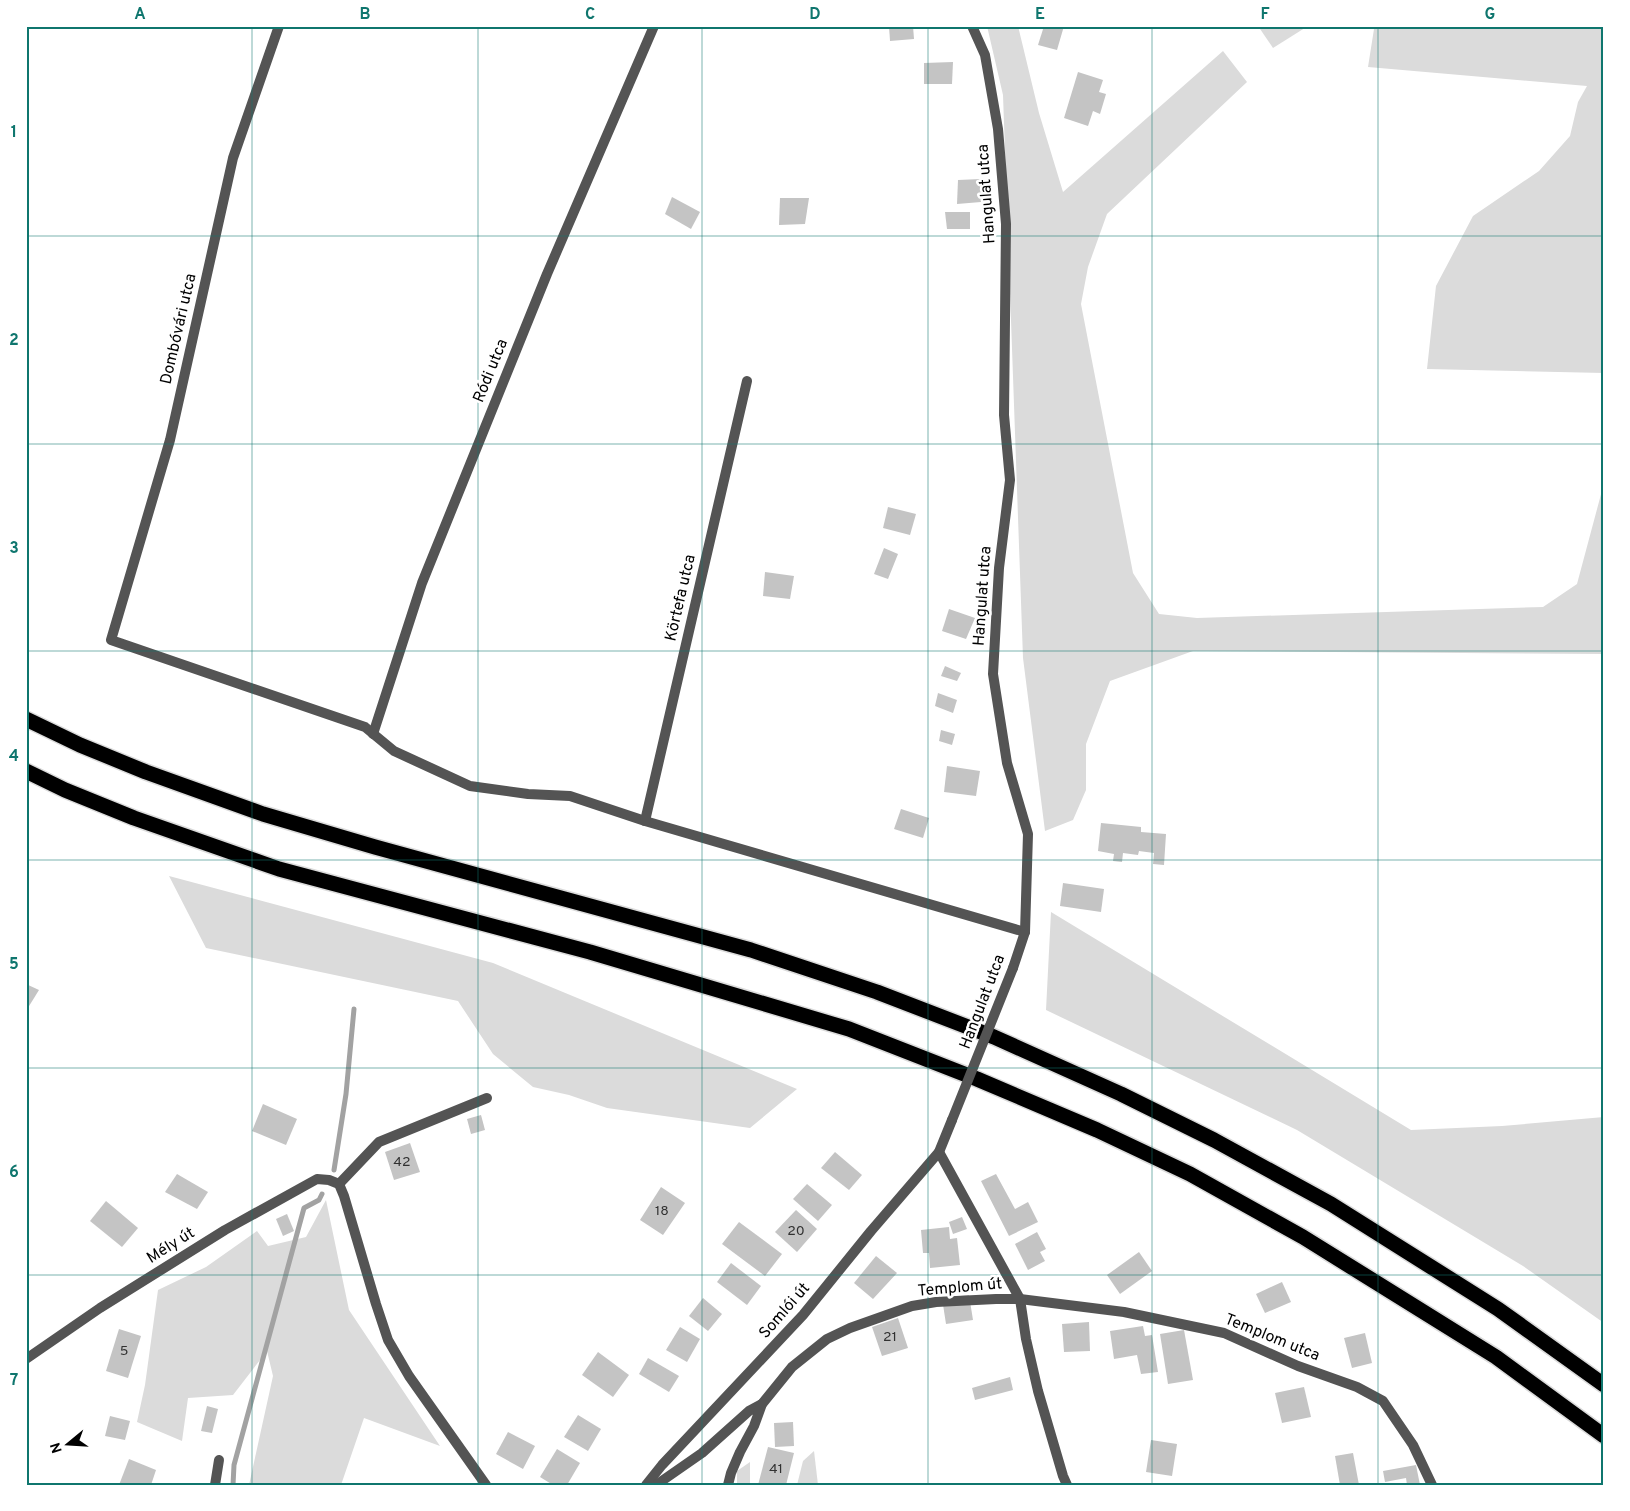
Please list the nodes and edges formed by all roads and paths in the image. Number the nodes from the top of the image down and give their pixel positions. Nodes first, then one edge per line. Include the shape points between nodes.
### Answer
1 (279, 26) edge
2 (654, 26) edge
3 (972, 26) edge
4 (747, 381) dead end
5 (26, 719) edge
6 (373, 734) junction
7 (26, 771) edge
8 (645, 821) junction
9 (1025, 932) junction
10 (487, 1098) dead end
11 (939, 1152) junction
12 (339, 1184) junction
13 (1020, 1298) junction
14 (26, 1359) edge
15 (1604, 1385) edge
16 (762, 1404) junction
17 (1604, 1436) edge
18 (219, 1460) dead end
19 (215, 1485) edge
20 (486, 1485) edge
21 (646, 1485) edge
22 (656, 1485) edge
23 (728, 1485) edge
24 (1067, 1485) edge
25 (1432, 1485) edge

1 - 6 street, Dombóvári utca via 232,158 170,440 111,640 365,727
2 - 6 street, Ródi utca via 547,274 422,583
3 - 9 street, Hangulat utca via 985,55 998,129 1006,224 1004,415 1010,480 999,568 993,674 1007,763 1028,834
4 - 8 street, Körtefa utca
5 - 15 highway via 146,772 263,814 751,950 877,992 994,1037 1121,1094 1331,1204 1498,1309
6 - 8 street via 394,751 470,786 570,796
7 - 17 highway via 134,818 279,869 590,952 849,1029 994,1086 1190,1174 1303,1237 1496,1357
8 - 9 street
9 - 11 street, Hangulat utca, bridge
10 - 12 street via 379,1142
11 - 13 street
11 - 21 street, Somlói út via 803,1315
12 - 14 street, Mély út via 317,1179 225,1230 100,1308
12 - 20 street via 388,1340 409,1376
13 - 16 street, Templom út via 912,1306 850,1328 808,1353 792,1367
13 - 24 street via 1038,1391
13 - 25 street, Templom utca via 1124,1312 1224,1333 1298,1366 1357,1387 1383,1401 1413,1445
16 - 22 street via 749,1410 702,1453
16 - 23 street
18 - 19 street

